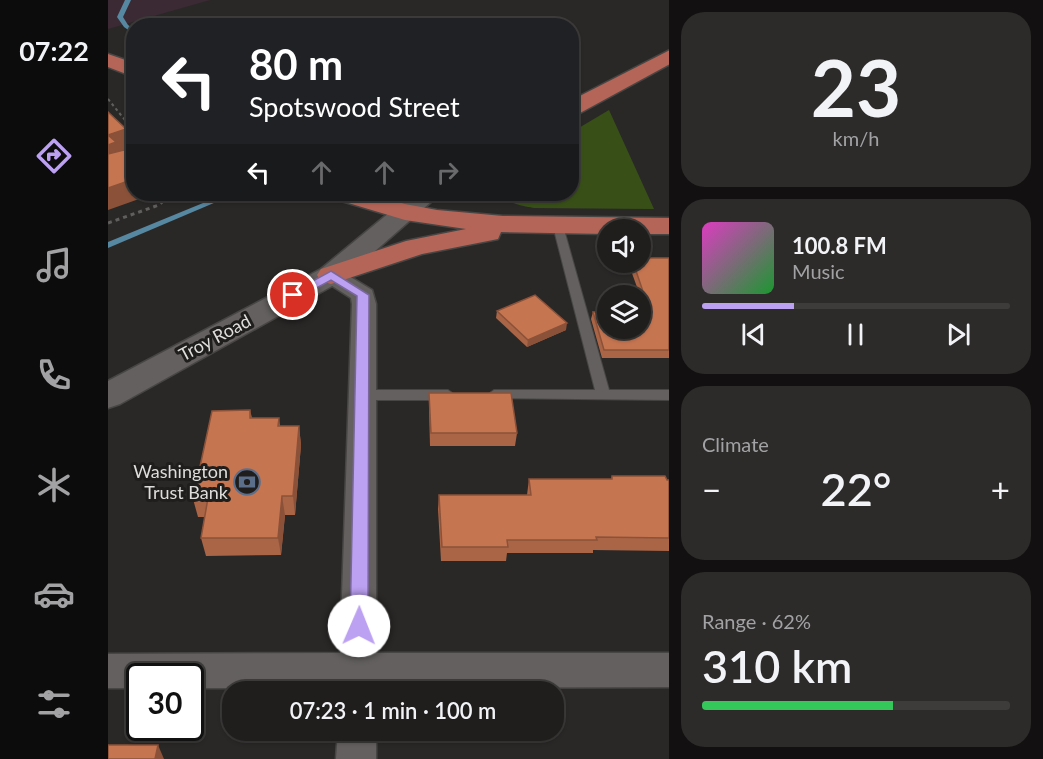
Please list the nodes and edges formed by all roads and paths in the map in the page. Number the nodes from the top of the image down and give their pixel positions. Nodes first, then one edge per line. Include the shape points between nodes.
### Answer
1 (669, 56) edge
2 (108, 60) edge
3 (126, 67) edge
4 (108, 99) edge
5 (579, 104) edge
6 (126, 120) edge
7 (163, 201) edge
8 (368, 201) edge
9 (418, 201) edge
10 (405, 212) junction
11 (108, 223) edge
12 (558, 225) junction
13 (669, 226) edge
14 (331, 275) junction
15 (363, 395) junction
16 (603, 395) junction
17 (669, 395) edge
18 (108, 396) edge
19 (669, 670) edge
20 (108, 671) edge
21 (335, 681) edge
22 (358, 681) edge
23 (384, 681) edge
24 (357, 741) edge
25 (356, 759) edge

1 - 5 highway
2 - 3 highway
4 - 6 path
7 - 11 path
8 - 10 highway
9 - 10 main road, Troy Road
10 - 12 highway via 496,224
10 - 14 main road, Troy Road
12 - 13 highway
12 - 14 highway via 443,241
12 - 16 lane
14 - 15 street via 363,295
14 - 18 main road, Troy Road
15 - 16 lane
15 - 22 street
16 - 17 lane
19 - 23 street
20 - 21 street
24 - 25 street

